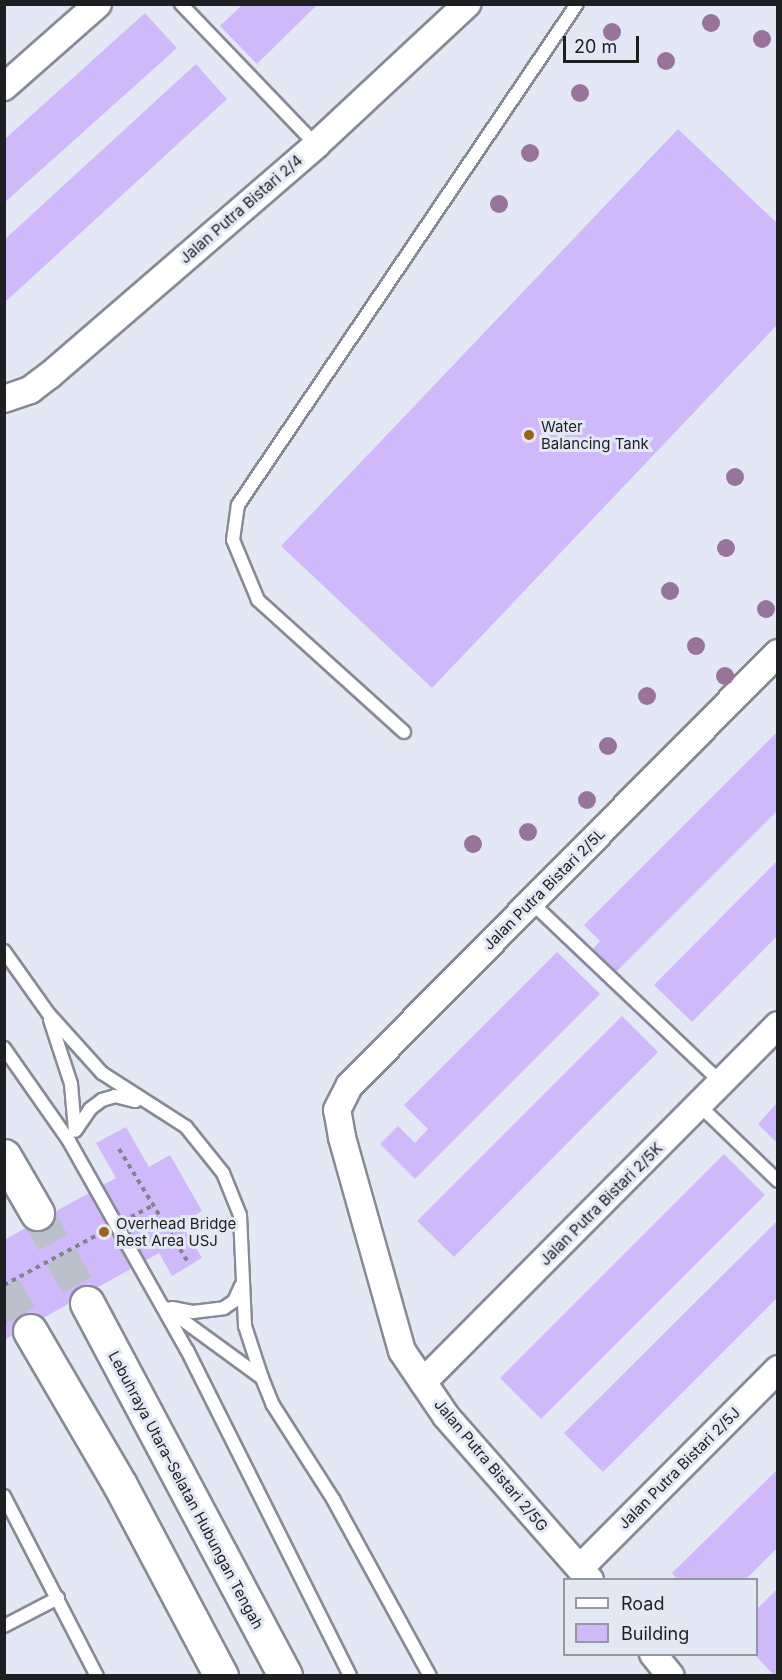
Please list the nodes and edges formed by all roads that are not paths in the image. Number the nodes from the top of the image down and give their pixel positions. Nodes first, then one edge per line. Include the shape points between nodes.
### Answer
1 (98, 4) edge
2 (181, 4) edge
3 (467, 4) edge
4 (577, 4) edge
5 (4, 87) edge
6 (316, 145) junction
7 (4, 399) edge
8 (777, 653) edge
9 (404, 732) dead end
10 (531, 902) junction
11 (4, 951) edge
12 (48, 1013) junction
13 (777, 1025) edge
14 (4, 1048) edge
15 (721, 1082) junction
16 (145, 1104) junction
17 (700, 1106) junction
18 (72, 1136) junction
19 (342, 1137) joint
20 (4, 1156) edge
21 (777, 1181) edge
22 (37, 1213) tunnel mouth
23 (242, 1286) junction
24 (87, 1303) tunnel mouth
25 (162, 1305) junction
26 (30, 1331) tunnel mouth
27 (777, 1369) edge
28 (262, 1378) junction
29 (423, 1382) junction
30 (4, 1496) edge
31 (585, 1574) edge
32 (57, 1598) junction
33 (4, 1626) edge
34 (655, 1656) edge
35 (97, 1676) edge
36 (221, 1676) edge
37 (285, 1676) edge
38 (350, 1676) edge
39 (430, 1676) edge
40 (671, 1676) edge

1 - 5 street
2 - 6 lane
3 - 6 street, Jalan Putra Bistari 2/4
4 - 9 lane via 238,505 233,540 258,600
6 - 7 street, Jalan Putra Bistari 2/4 via 50,375 30,390
8 - 10 street, Jalan Putra Bistari 2/5L
10 - 15 lane
10 - 19 street, Jalan Putra Bistari 2/5L via 350,1085 337,1110
11 - 12 lane
12 - 16 lane via 102,1073
12 - 18 lane via 71,1084
13 - 15 street, Jalan Putra Bistari 2/5K
14 - 18 lane
15 - 17 street, Jalan Putra Bistari 2/5K
16 - 18 lane via 115,1096 102,1100 90,1109
16 - 23 lane via 186,1127 208,1151 233,1191 243,1238
17 - 21 lane
17 - 29 street, Jalan Putra Bistari 2/5K
18 - 25 lane
19 - 29 street, Jalan Putra Bistari 2/5G via 402,1351
20 - 22 highway
23 - 25 lane via 234,1301 224,1308 194,1312
23 - 28 lane via 246,1326
24 - 37 highway, Lebuhraya Utara–Selatan Hubungan Tengah
25 - 28 lane
25 - 38 lane via 261,1492
26 - 36 highway via 120,1485
27 - 31 street, Jalan Putra Bistari 2/5J
28 - 39 lane via 273,1404 333,1499
29 - 31 street, Jalan Putra Bistari 2/5G via 446,1416
30 - 32 lane
32 - 33 lane
32 - 35 lane
34 - 40 street

